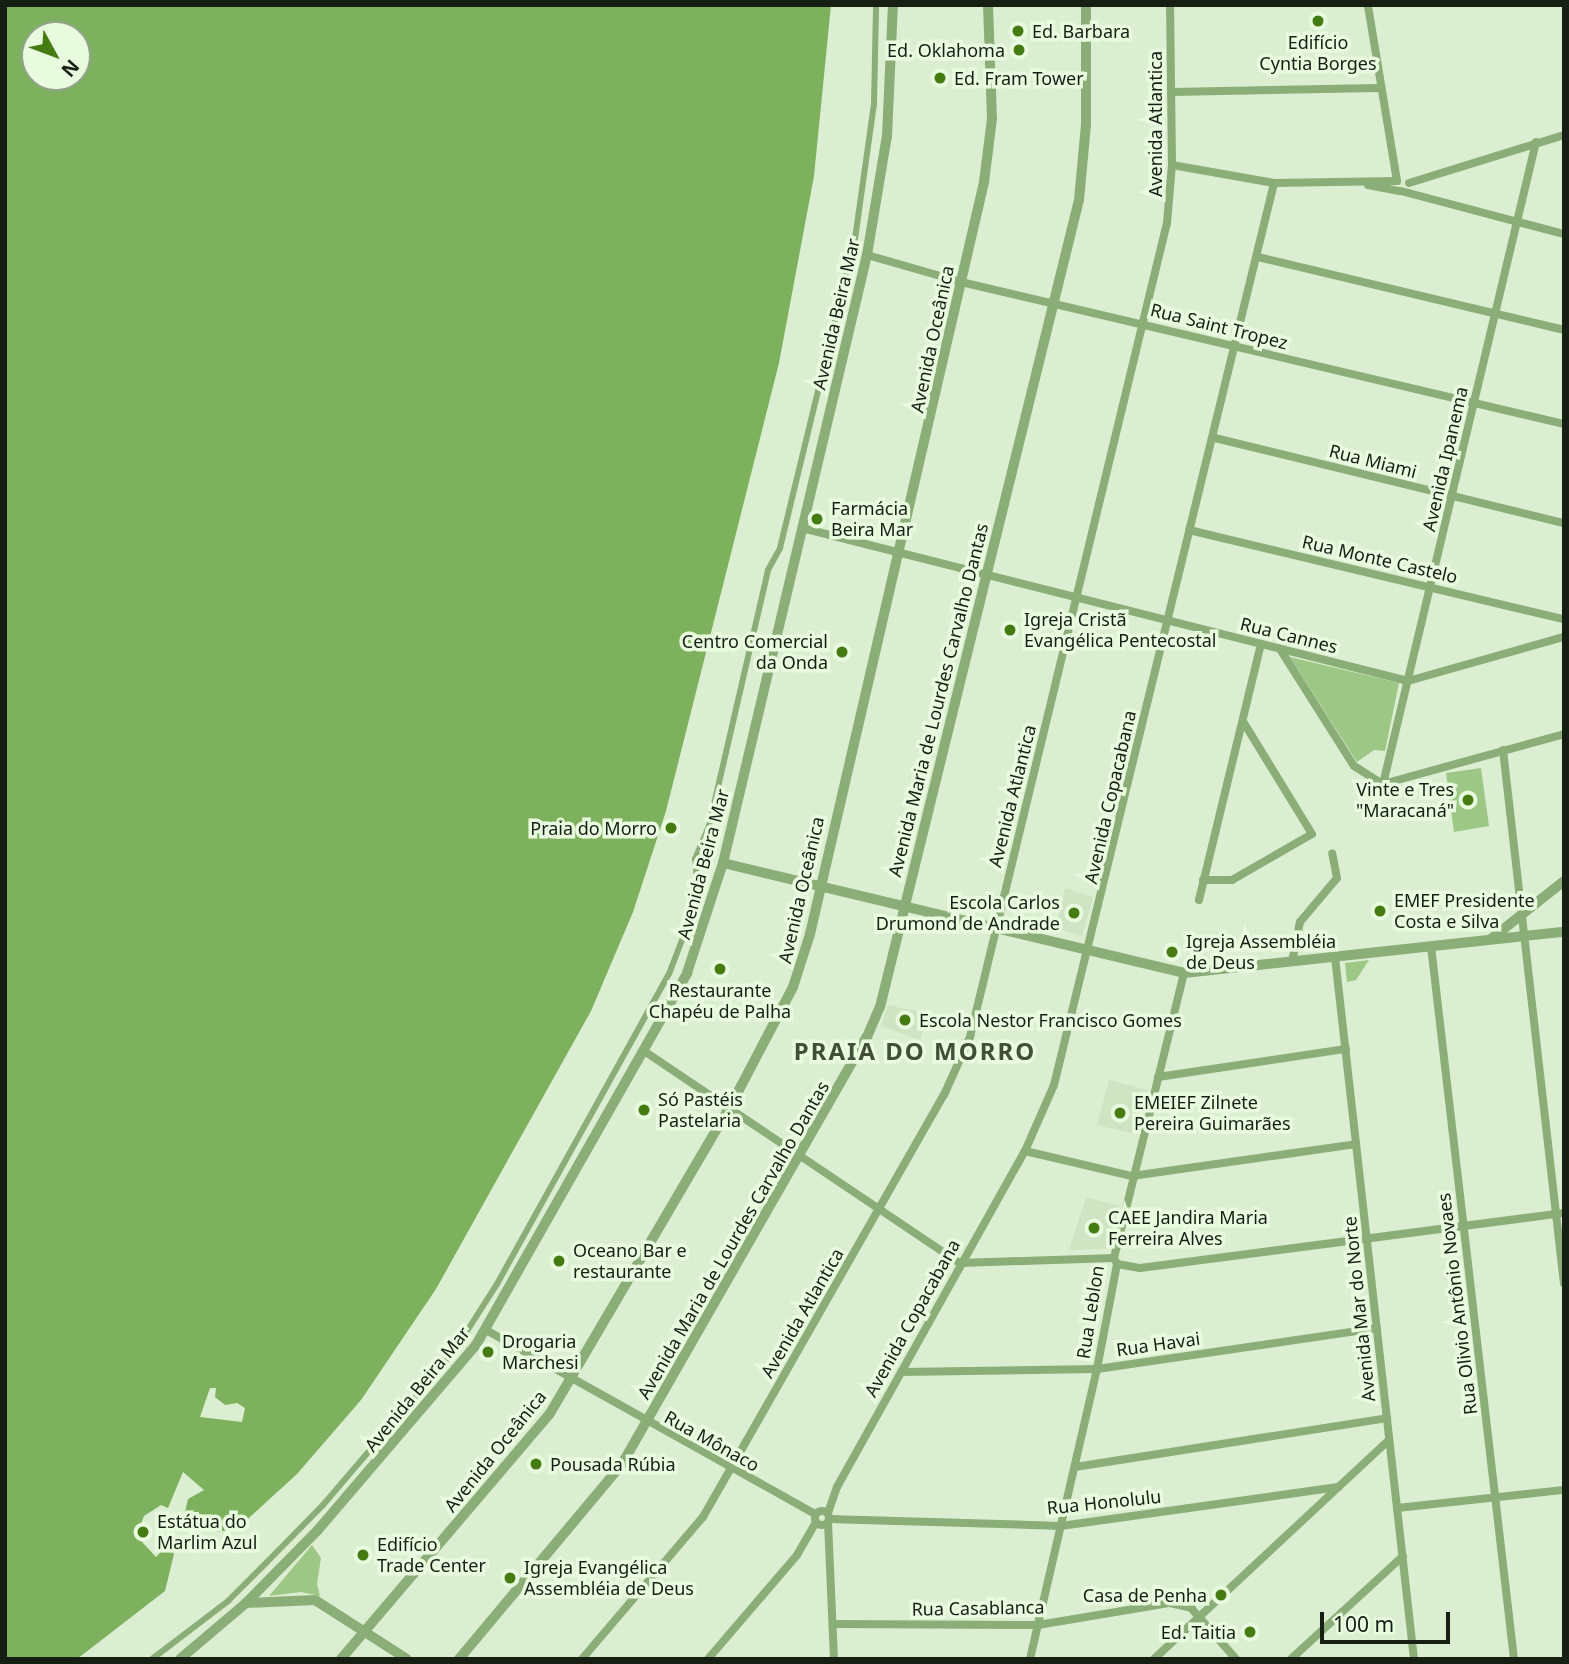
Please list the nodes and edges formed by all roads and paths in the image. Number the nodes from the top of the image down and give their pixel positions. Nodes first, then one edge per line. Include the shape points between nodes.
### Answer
1 (876, 5) edge
2 (893, 5) edge
3 (988, 5) edge
4 (1086, 5) edge
5 (1170, 5) edge
6 (1367, 5) edge
7 (1378, 88) junction
8 (1172, 92) junction
9 (1564, 135) edge
10 (1536, 142) junction
11 (1172, 165) junction
12 (1274, 183) junction
13 (1403, 185) junction
14 (1517, 222) junction
15 (1564, 234) edge
16 (867, 255) junction
17 (1258, 257) junction
18 (961, 282) junction
19 (1052, 302) junction
20 (1496, 313) junction
21 (1143, 324) junction
22 (1564, 330) edge
23 (1236, 347) junction
24 (1474, 404) junction
25 (1564, 424) edge
26 (1215, 438) junction
27 (1452, 496) junction
28 (1564, 523) edge
29 (802, 528) junction
30 (1189, 530) junction
31 (897, 552) junction
32 (985, 575) junction
33 (1430, 587) junction
34 (1076, 598) junction
35 (1564, 619) edge
36 (1167, 620) junction
37 (1564, 637) edge
38 (1261, 644) junction
39 (1280, 649) junction
40 (1408, 681) junction
41 (1244, 723) junction
42 (1564, 734) edge
43 (1503, 750) junction
44 (1383, 784) junction
45 (1332, 852) dead end
46 (723, 863) junction
47 (1203, 880) junction
48 (1564, 881) edge
49 (820, 887) junction
50 (1199, 900) dead end
51 (904, 907) junction
52 (1520, 916) junction
53 (996, 929) junction
54 (1564, 932) edge
55 (1522, 936) junction
56 (1490, 940) junction
57 (1431, 946) junction
58 (1089, 952) junction
59 (1335, 957) junction
60 (1292, 962) junction
61 (1184, 972) junction
62 (1346, 1049) junction
63 (644, 1051) junction
64 (1158, 1077) junction
65 (730, 1107) junction
66 (1356, 1144) junction
67 (1025, 1151) junction
68 (797, 1156) junction
69 (1132, 1176) junction
70 (879, 1210) junction
71 (1560, 1213) edge
72 (1463, 1224) junction
73 (1367, 1237) junction
74 (1115, 1261) junction
75 (960, 1263) junction
76 (1564, 1284) edge
77 (1377, 1328) junction
78 (486, 1330) junction
79 (1097, 1369) junction
80 (901, 1372) junction
81 (571, 1380) junction
82 (1387, 1418) junction
83 (646, 1422) junction
84 (1389, 1440) junction
85 (1075, 1466) junction
86 (730, 1469) junction
87 (1338, 1487) junction
88 (1564, 1490) edge
89 (1495, 1498) junction
90 (1397, 1508) junction
91 (822, 1519) junction
92 (1061, 1526) junction
93 (1403, 1556) junction
94 (247, 1603) junction
95 (1199, 1618) junction
96 (833, 1624) junction
97 (1038, 1625) junction
98 (362, 1630) junction
99 (152, 1659) edge
100 (180, 1659) edge
101 (341, 1659) edge
102 (407, 1659) edge
103 (459, 1659) edge
104 (582, 1659) edge
105 (708, 1659) edge
106 (834, 1659) edge
107 (1030, 1659) edge
108 (1154, 1659) edge
109 (1236, 1659) edge
110 (1291, 1659) edge
111 (1414, 1659) edge
112 (1514, 1659) edge

1 - 99 street via 874,104 855,239 780,548 768,570 709,825 695,859 697,880 691,908 669,974 497,1284 453,1353 323,1505 267,1562 228,1601
2 - 16 street, Avenida Beira Mar via 887,136
3 - 18 street, Avenida Oceânica via 991,140
4 - 19 street, Avenida Maria de Lourdes Carvalho Dantas via 1084,170
5 - 8 street, Avenida Atlantica
6 - 7 street
7 - 8 street
7 - 13 street
8 - 11 street, Avenida Atlantica
9 - 10 street
10 - 13 street
10 - 14 street, Avenida Ipanema
11 - 12 street
11 - 21 street, Avenida Atlantica via 1167,223
12 - 13 street
12 - 17 street, Avenida Copacabana
13 - 14 street via 1430,199
14 - 15 street
14 - 20 street, Avenida Ipanema
16 - 18 street, Rua Saint Tropez
16 - 29 street, Avenida Beira Mar
17 - 20 street
17 - 23 street, Avenida Copacabana
18 - 19 street, Rua Saint Tropez
18 - 31 street, Avenida Oceânica
19 - 21 street, Rua Saint Tropez
19 - 32 street, Avenida Maria de Lourdes Carvalho Dantas
20 - 22 street
20 - 24 street, Avenida Ipanema
21 - 23 street, Rua Saint Tropez
21 - 34 street, Avenida Atlantica
23 - 24 street, Rua Saint Tropez
23 - 26 street, Avenida Copacabana
24 - 25 street, Rua Saint Tropez
24 - 27 street, Avenida Ipanema
26 - 27 street, Rua Miami
26 - 30 street, Avenida Copacabana
27 - 28 street, Rua Miami
27 - 33 street, Avenida Ipanema
29 - 31 street, Rua Cannes
29 - 46 street, Avenida Beira Mar
30 - 33 street, Rua Monte Castelo
30 - 36 street, Avenida Copacabana
31 - 32 street, Rua Cannes
31 - 49 street, Avenida Oceânica
32 - 34 street, Rua Cannes
32 - 51 street, Avenida Maria de Lourdes Carvalho Dantas
33 - 35 street, Rua Monte Castelo
33 - 40 street, Avenida Ipanema
34 - 36 street, Rua Cannes
34 - 53 street, Avenida Atlantica
36 - 38 street, Rua Cannes
36 - 58 street, Avenida Copacabana
37 - 40 street, Rua Cannes
38 - 39 street, Rua Cannes
38 - 41 street
39 - 40 street, Rua Cannes
39 - 44 street via 1354,765
40 - 44 street, Avenida Ipanema
41 - 47 street
41 - 47 street via 1312,834 1232,880
42 - 43 street
43 - 44 street
43 - 52 street
45 - 60 street via 1337,878 1300,922
46 - 49 street
46 - 63 street, Avenida Beira Mar via 687,973
47 - 50 street
48 - 52 street
49 - 51 street
49 - 65 street, Avenida Oceânica via 793,987
51 - 53 street
51 - 68 street, Avenida Maria de Lourdes Carvalho Dantas via 872,1027
52 - 55 street
52 - 56 street
53 - 58 street
53 - 70 street, Avenida Atlantica via 959,1067
54 - 55 street
55 - 56 street
55 - 71 street
56 - 57 street
57 - 59 street
57 - 72 street, Rua Olivio Antônio Novaes
58 - 61 street
58 - 67 street, Avenida Copacabana via 1054,1085
59 - 60 street
59 - 62 street, Avenida Mar do Norte
60 - 61 street
61 - 64 street, Rua Leblon
62 - 64 street
62 - 66 street, Avenida Mar do Norte
63 - 65 street
63 - 78 street, Avenida Beira Mar
64 - 69 street, Rua Leblon
65 - 68 street
65 - 81 street, Avenida Oceânica
66 - 69 street
66 - 73 street, Avenida Mar do Norte
67 - 69 street
67 - 75 street, Avenida Copacabana
68 - 70 street
68 - 83 street, Avenida Maria de Lourdes Carvalho Dantas
69 - 74 street, Rua Leblon
70 - 75 street
70 - 86 street, Avenida Atlantica
71 - 72 street
71 - 76 street
72 - 73 street
72 - 89 street, Rua Olivio Antônio Novaes
73 - 74 street via 1140,1268
73 - 77 street, Avenida Mar do Norte
74 - 75 street
74 - 79 street, Rua Leblon
75 - 80 street, Avenida Copacabana
77 - 79 street, Rua Havai
77 - 82 street, Avenida Mar do Norte
78 - 81 street, Rua Mônaco
78 - 94 street, Avenida Beira Mar via 347,1498
79 - 80 street, Rua Havai
79 - 85 street, Rua Leblon
80 - 91 street, Avenida Copacabana
81 - 83 street, Rua Mônaco
81 - 98 street, Avenida Oceânica via 530,1438
82 - 84 street, Avenida Mar do Norte
82 - 85 street
83 - 86 street, Rua Mônaco
83 - 103 street, Avenida Maria de Lourdes Carvalho Dantas via 615,1473
84 - 87 street
84 - 90 street, Avenida Mar do Norte
85 - 92 street, Rua Leblon
86 - 91 street, Rua Mônaco
86 - 104 street, Avenida Atlantica via 696,1525
87 - 92 street, Rua Honolulu
87 - 95 street
88 - 89 street
89 - 90 street
89 - 112 street, Rua Olivio Antônio Novaes
90 - 93 street, Avenida Mar do Norte
91 - 92 street, Rua Honolulu
91 - 96 street via 829,1533
91 - 105 street, Avenida Copacabana
92 - 97 street, Rua Leblon
93 - 110 street
93 - 111 street, Avenida Mar do Norte
94 - 98 street via 306,1598
94 - 100 street, Avenida Beira Mar
95 - 97 street, Rua Casablanca via 1183,1604 1170,1603
95 - 108 street
95 - 109 street
96 - 97 street, Rua Casablanca
96 - 106 street
97 - 107 street, Rua Leblon
98 - 101 street, Avenida Oceânica
98 - 102 street

